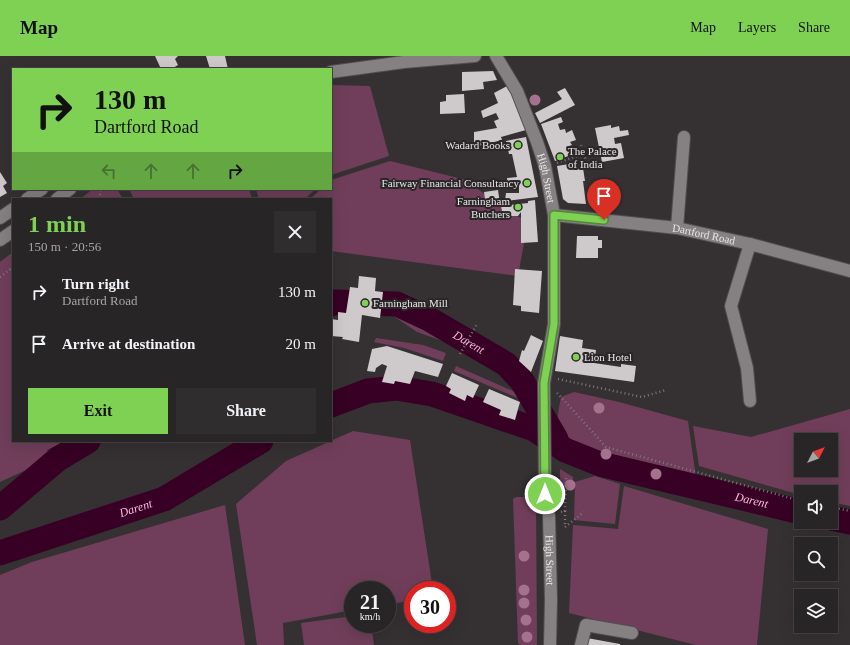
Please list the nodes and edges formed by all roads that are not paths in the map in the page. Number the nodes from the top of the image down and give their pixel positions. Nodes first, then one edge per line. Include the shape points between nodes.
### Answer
1 (475, 56) edge
2 (496, 56) edge
3 (332, 72) edge
4 (684, 137) dead end
5 (41, 190) edge
6 (69, 190) edge
7 (29, 198) edge
8 (58, 198) edge
9 (12, 210) edge
10 (554, 215) junction
11 (0, 218) edge
12 (677, 228) junction
13 (12, 232) edge
14 (0, 240) edge
15 (750, 244) junction
16 (850, 271) edge
17 (750, 401) dead end
18 (632, 633) dead end
19 (550, 645) edge
20 (581, 645) edge

1 - 3 street
2 - 10 street, High Street via 517,91 537,142 545,166
4 - 12 street
5 - 7 street
6 - 8 street
9 - 11 street
10 - 12 street, Dartford Road
10 - 19 street, High Street via 554,324 545,380 544,456 545,494 549,516
12 - 15 street, Dartford Road
13 - 14 street
15 - 16 street, Dartford Road
15 - 17 street via 731,306 747,368
18 - 20 street via 586,625

